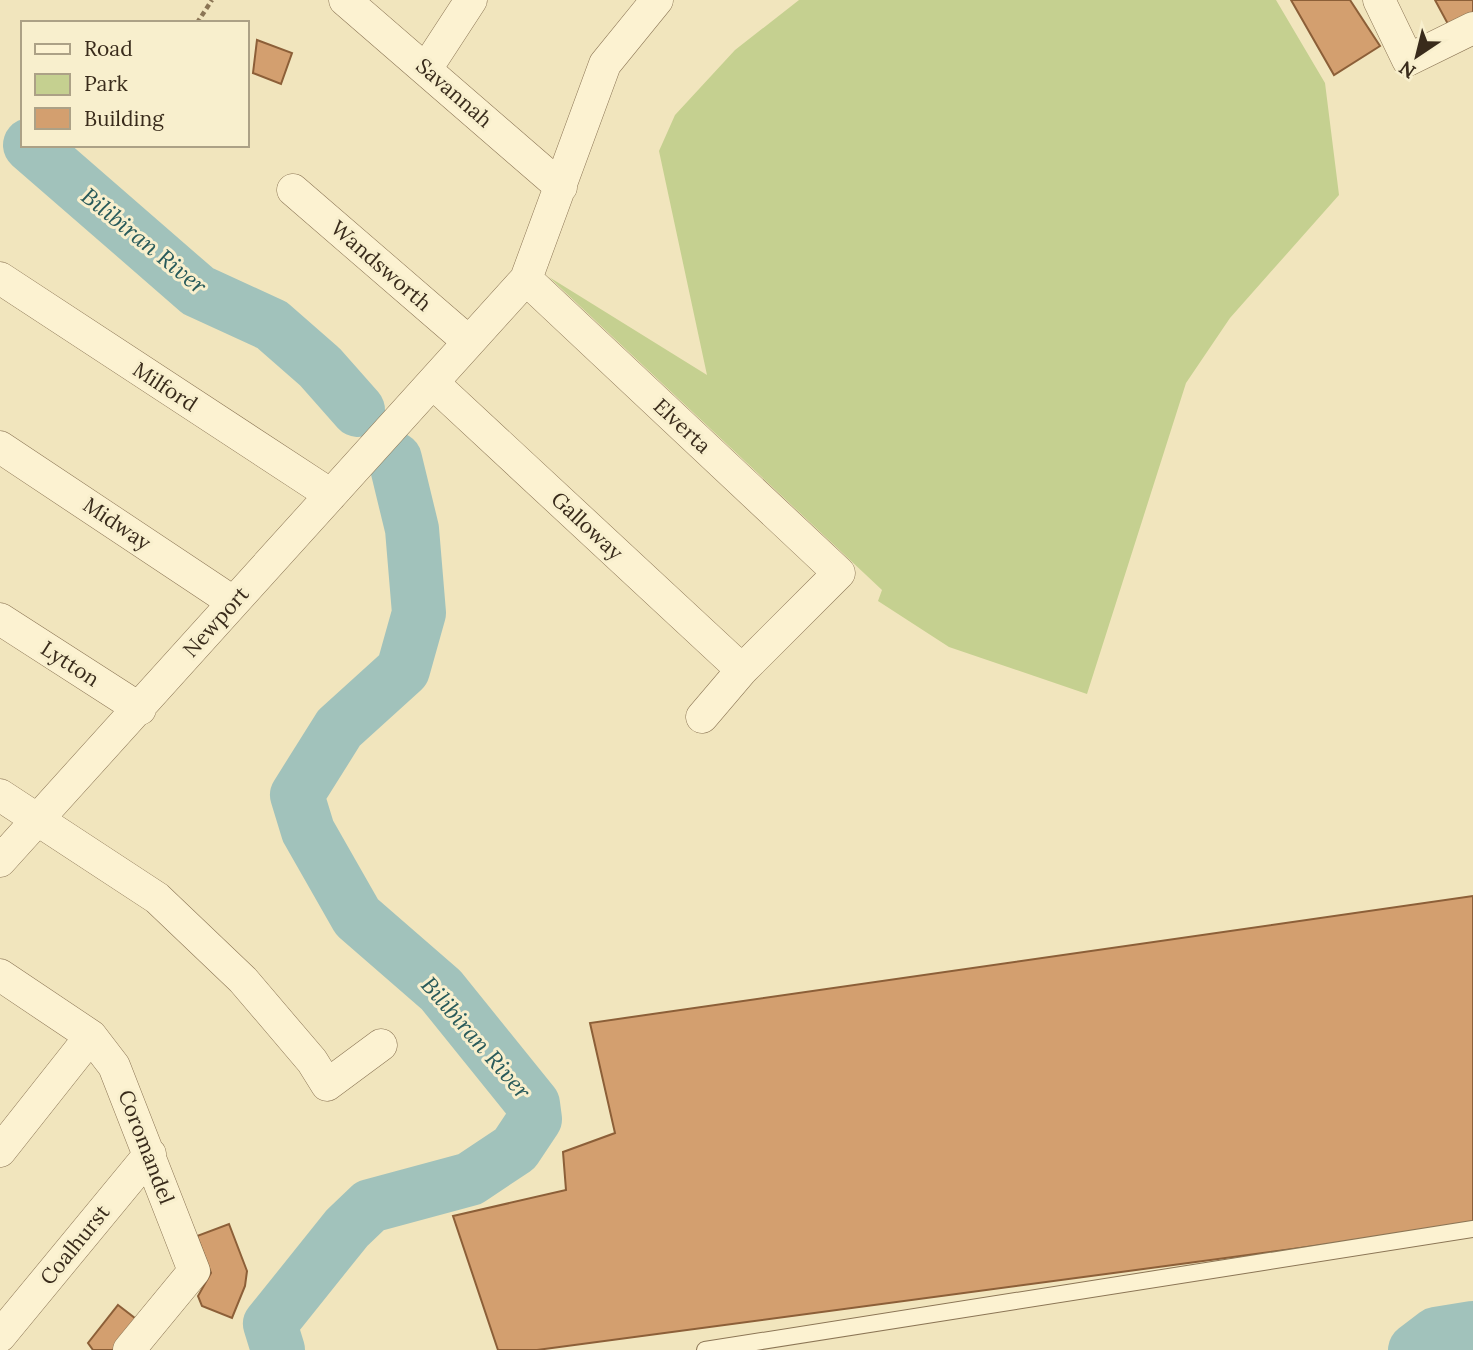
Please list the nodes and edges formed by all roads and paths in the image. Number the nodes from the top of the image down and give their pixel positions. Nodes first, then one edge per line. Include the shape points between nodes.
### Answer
1 (212, 0) edge
2 (345, 0) edge
3 (471, 0) edge
4 (657, 0) edge
5 (1379, 0) edge
6 (198, 21) edge
7 (1473, 28) edge
8 (426, 69) junction
9 (561, 187) junction
10 (293, 190) dead end
11 (526, 279) junction
12 (2, 284) edge
13 (470, 342) junction
14 (433, 383) junction
15 (0, 447) edge
16 (331, 495) junction
17 (233, 602) junction
18 (0, 619) edge
19 (742, 670) junction
20 (140, 709) junction
21 (702, 717) dead end
22 (0, 795) edge
23 (38, 819) junction
24 (0, 861) edge
25 (0, 975) edge
26 (91, 1036) junction
27 (381, 1045) dead end
28 (0, 1151) edge
29 (150, 1154) junction
30 (1473, 1229) edge
31 (0, 1336) edge
32 (129, 1350) edge
33 (705, 1350) edge

1 - 6 path
2 - 8 street, Savannah
3 - 8 street
4 - 9 street via 605,64
5 - 7 street via 1408,60
8 - 9 street, Savannah
9 - 11 street
10 - 13 street, Wandsworth
11 - 13 street, Newport
11 - 19 street, Elverta via 839,573
12 - 16 street, Milford
13 - 14 street, Newport
14 - 16 street, Newport
14 - 19 street, Galloway
15 - 17 street, Midway
16 - 17 street, Newport
17 - 20 street, Newport
18 - 20 street, Lytton
19 - 21 street
20 - 23 street, Newport
22 - 23 street
23 - 24 street, Newport
23 - 27 street via 156,898 243,980 313,1061 327,1085
25 - 26 street, Coromandel
26 - 28 street
26 - 29 street, Coromandel via 114,1066
29 - 31 street, Coalhurst
29 - 32 street, Coromandel via 194,1271
30 - 33 lane

